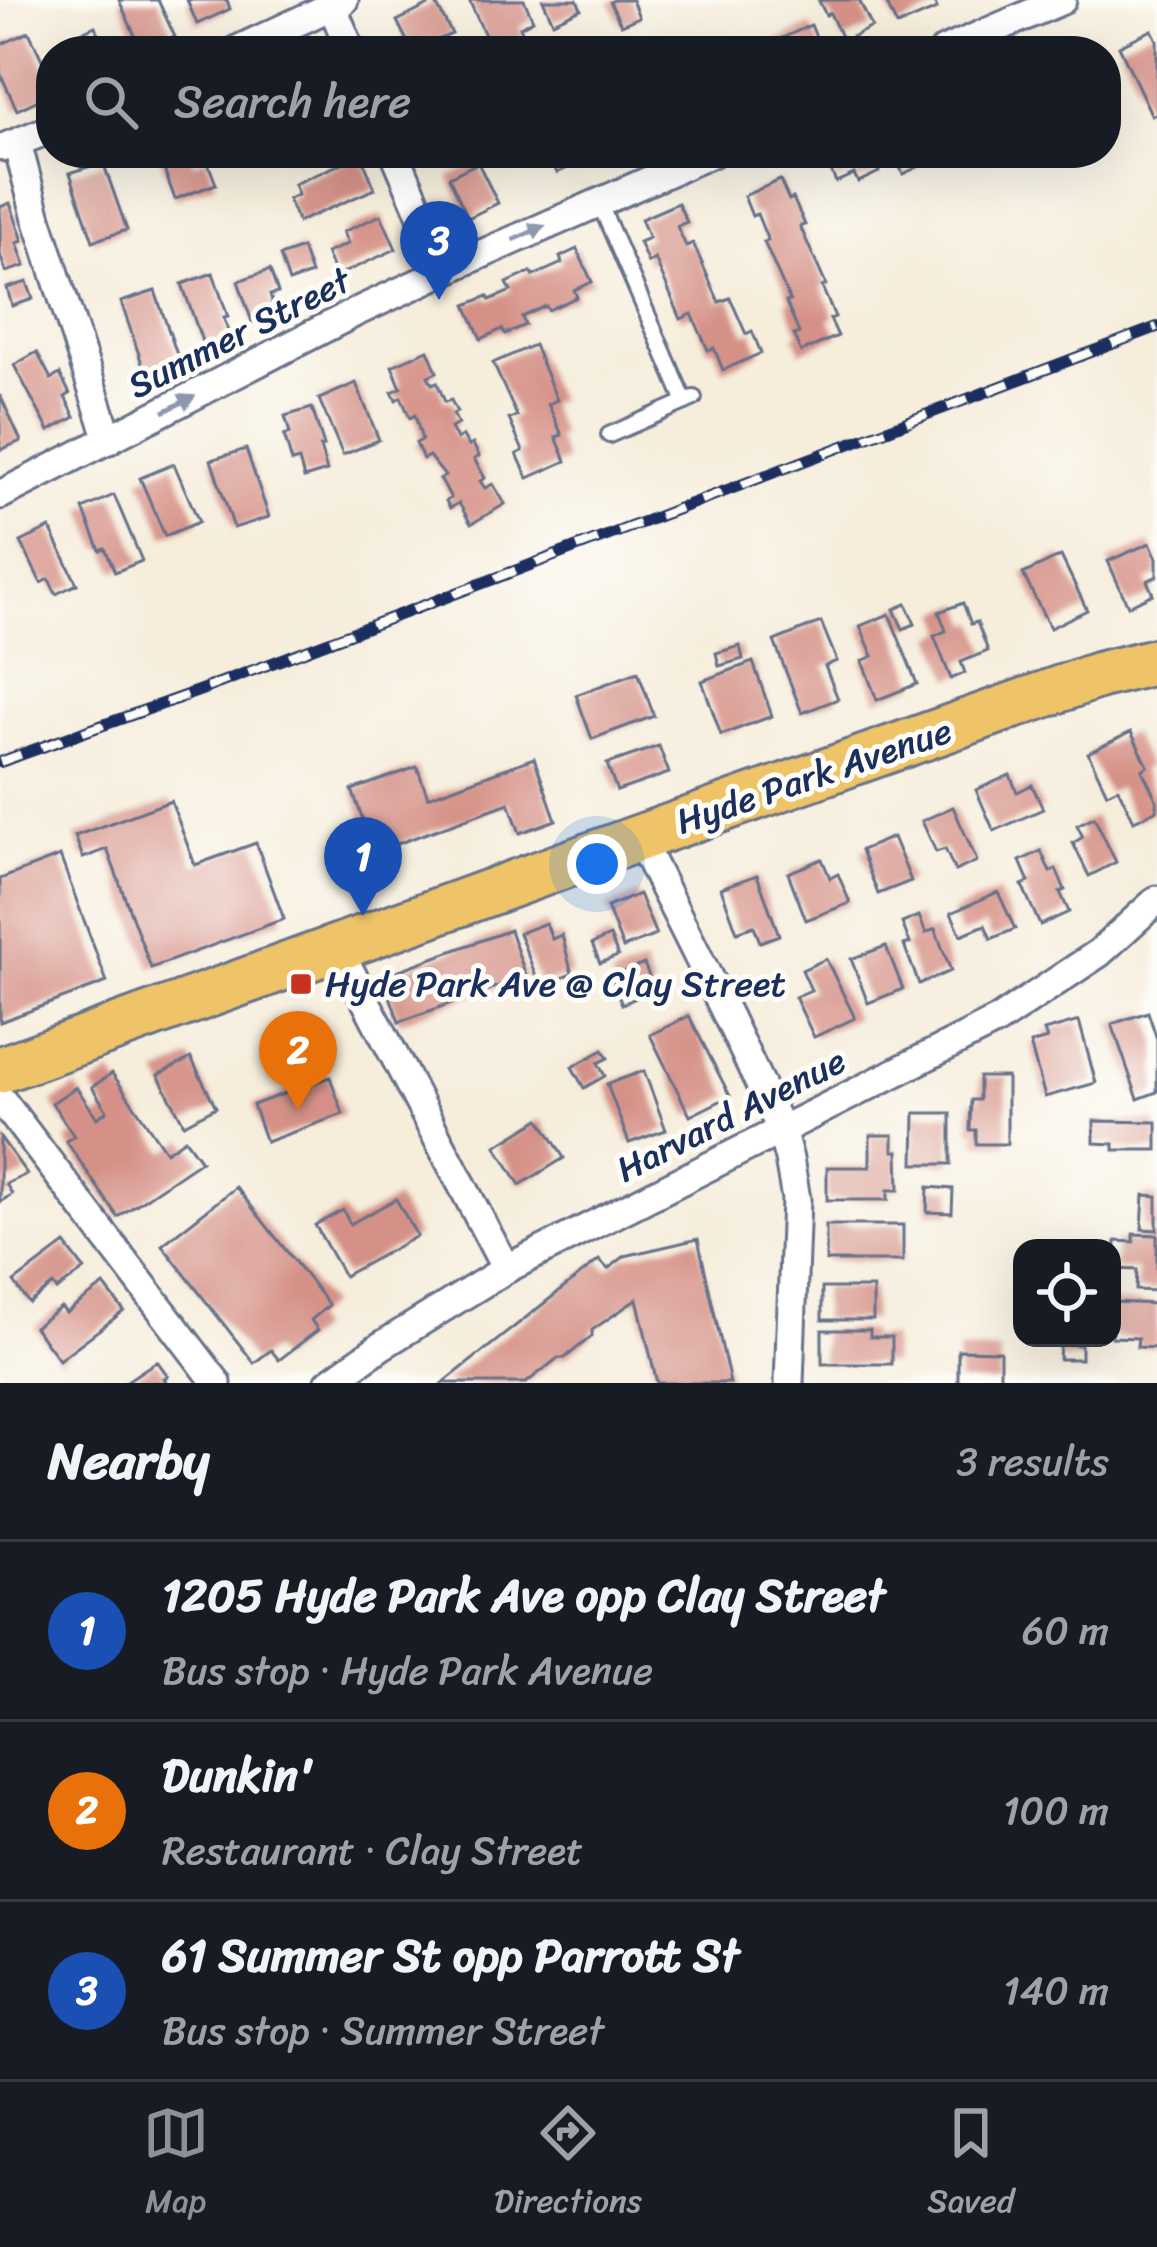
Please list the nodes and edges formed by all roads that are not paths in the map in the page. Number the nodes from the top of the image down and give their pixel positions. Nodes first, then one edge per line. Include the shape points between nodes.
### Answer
1 (1061, 0) edge
2 (338, 3) edge
3 (267, 36) edge
4 (347, 36) edge
5 (978, 36) edge
6 (36, 135) edge
7 (8, 146) edge
8 (400, 168) edge
9 (677, 168) edge
10 (599, 202) junction
11 (445, 271) junction
12 (609, 435) dead end
13 (109, 440) junction
14 (0, 495) edge
15 (1157, 661) edge
16 (639, 838) junction
17 (1157, 900) edge
18 (338, 948) junction
19 (0, 1070) edge
20 (0, 1098) edge
21 (781, 1129) junction
22 (506, 1269) junction
23 (217, 1383) edge
24 (329, 1383) edge
25 (789, 1383) edge

1 - 5 street
2 - 3 street
2 - 4 street
6 - 7 street
7 - 13 street
8 - 11 street
9 - 10 street, Summer Street
11 -> 10 street, Summer Street
10 - 12 lane via 689,400
13 -> 11 street, Summer Street
13 - 14 street, Summer Street
15 - 16 main road, Hyde Park Avenue
16 - 18 main road, Hyde Park Avenue
16 - 21 street
17 - 21 street, Harvard Avenue via 1099,953 998,1021
18 - 19 main road, Hyde Park Avenue
18 - 22 street
20 - 23 street
21 - 22 street, Harvard Avenue
21 - 25 street via 796,1199
22 - 24 street, Harvard Avenue

